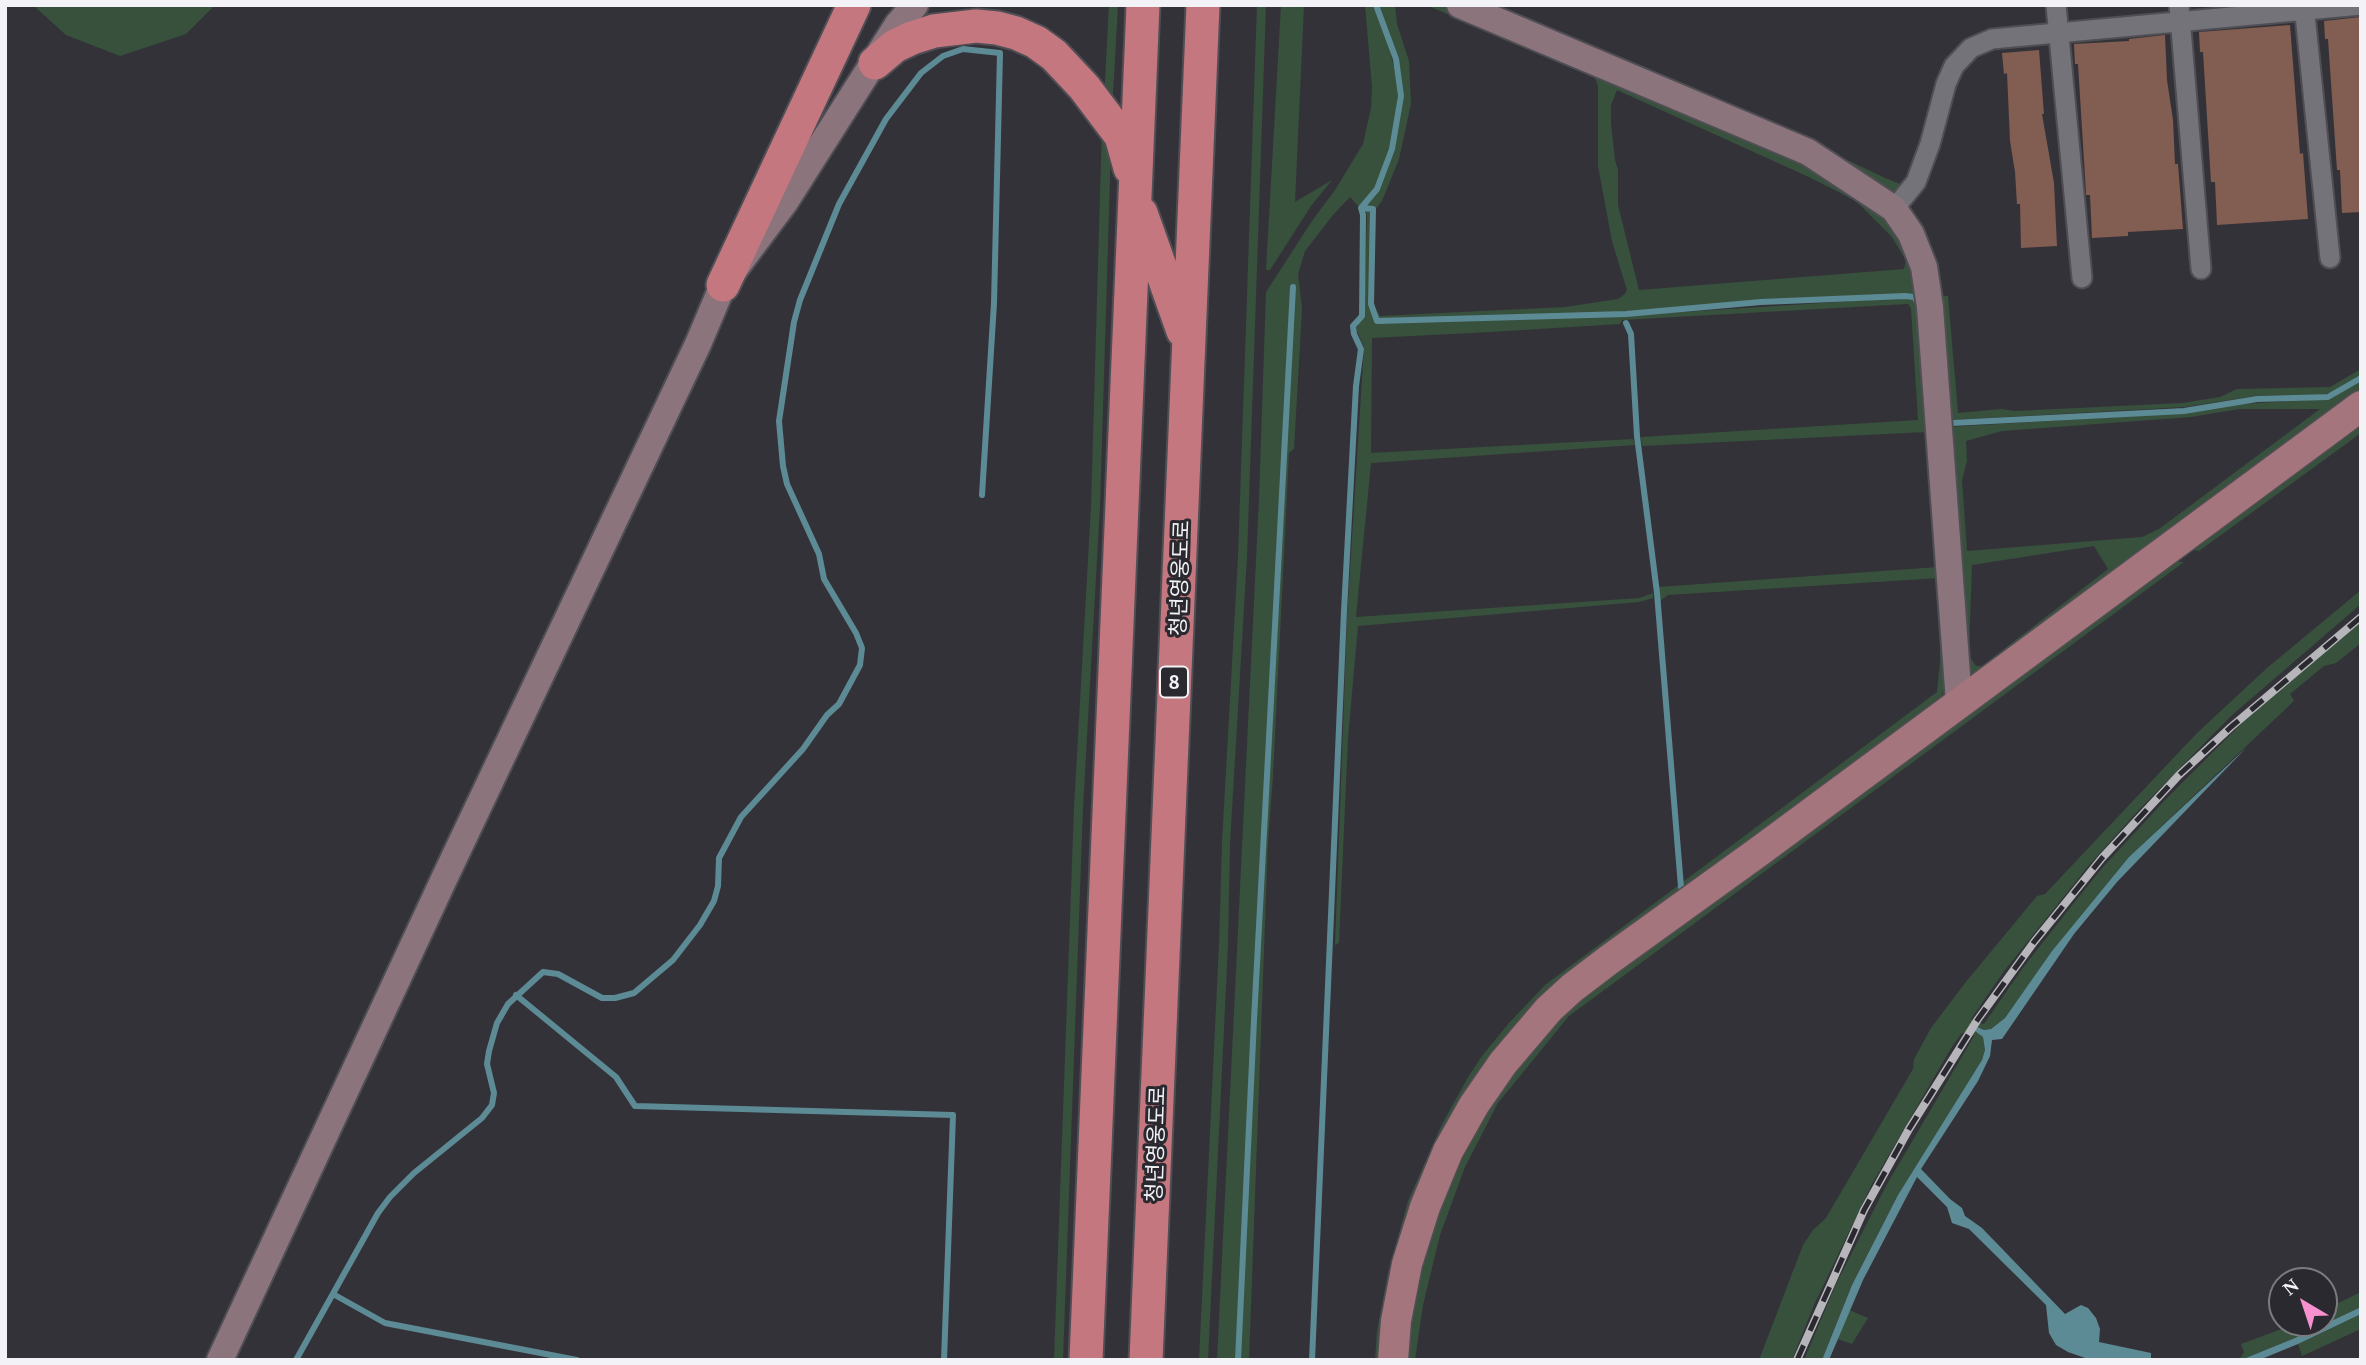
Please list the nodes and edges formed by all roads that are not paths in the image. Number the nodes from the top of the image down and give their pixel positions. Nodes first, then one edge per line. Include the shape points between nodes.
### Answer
1 (854, 5) edge
2 (915, 5) edge
3 (1143, 5) edge
4 (1203, 5) edge
5 (1460, 5) edge
6 (2056, 5) edge
7 (2361, 5) edge
8 (2304, 8) edge
9 (2180, 13) edge
10 (2058, 33) junction
11 (875, 62) junction
12 (1135, 196) junction
13 (1894, 209) junction
14 (2330, 258) dead end
15 (2202, 269) dead end
16 (2082, 278) dead end
17 (723, 285) junction
18 (1188, 346) junction
19 (2361, 407) edge
20 (1959, 702) junction
21 (220, 1360) edge
22 (1086, 1360) edge
23 (1146, 1360) edge
24 (1393, 1360) edge

1 - 17 highway
2 - 11 street
3 - 12 highway
4 - 18 highway, 청년영웅도로 / 8
5 - 13 street via 1808,152
6 - 10 street
7 - 8 street
8 - 9 street
8 - 14 street
9 - 10 street
9 - 15 street
10 - 13 street via 1992,39 1971,48 1954,66 1916,182
10 - 16 street
11 - 12 highway via 912,38 955,27 997,28 1036,42 1084,87 1121,136
11 - 17 street via 785,202
12 - 18 highway
12 - 22 highway
13 - 20 street via 1911,234 1924,267 1930,307
17 - 21 street
18 - 23 highway, 청년영웅도로 / 8
19 - 20 main road
20 - 24 main road via 1587,976 1535,1024 1474,1105 1437,1178 1407,1264

